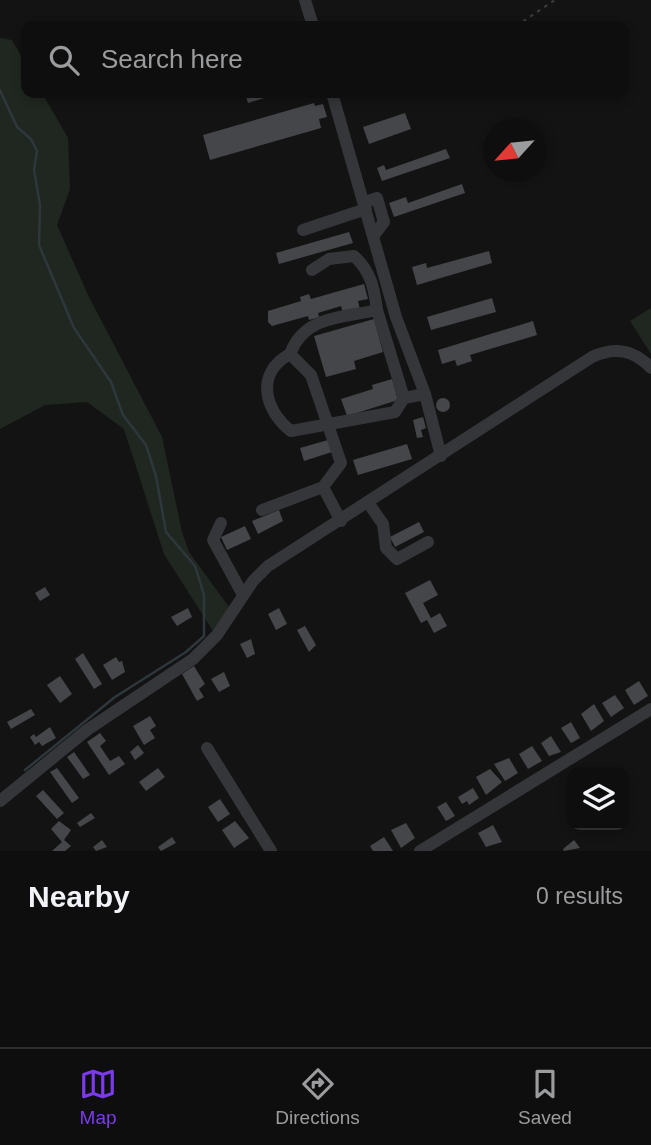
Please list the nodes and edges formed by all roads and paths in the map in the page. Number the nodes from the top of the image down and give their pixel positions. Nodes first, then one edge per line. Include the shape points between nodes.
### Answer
1 (305, 0) edge
2 (555, 0) edge
3 (311, 21) edge
4 (524, 21) edge
5 (333, 98) edge
6 (365, 206) junction
7 (303, 230) dead end
8 (312, 270) dead end
9 (378, 316) junction
10 (396, 317) junction
11 (290, 354) junction
12 (651, 368) edge
13 (425, 394) junction
14 (404, 398) junction
15 (330, 424) junction
16 (441, 456) junction
17 (323, 487) junction
18 (369, 504) junction
19 (262, 510) dead end
20 (341, 521) junction
21 (221, 523) dead end
22 (428, 542) dead end
23 (243, 595) junction
24 (651, 709) edge
25 (207, 747) dead end
26 (0, 801) edge
27 (271, 851) edge
28 (419, 851) edge

1 - 3 street
2 - 4 path
5 - 6 street
6 - 7 street
6 - 10 street
8 - 9 street via 329,259 354,256 374,285
9 - 10 street
9 - 11 street via 314,324 296,337
9 - 14 street
10 - 13 street
11 - 15 street via 311,375
11 - 15 street via 267,376 265,389 280,422 291,431
12 - 16 street via 628,352 601,353
13 - 14 street
13 - 16 street
14 - 15 street via 396,412
15 - 17 street via 341,463
16 - 18 street
17 - 19 street
17 - 20 street
18 - 20 street
18 - 22 street via 383,524 390,554 397,559
20 - 23 street via 268,566
21 - 23 street via 213,540
23 - 26 street via 218,635 193,659 87,730
24 - 28 street
25 - 27 street

